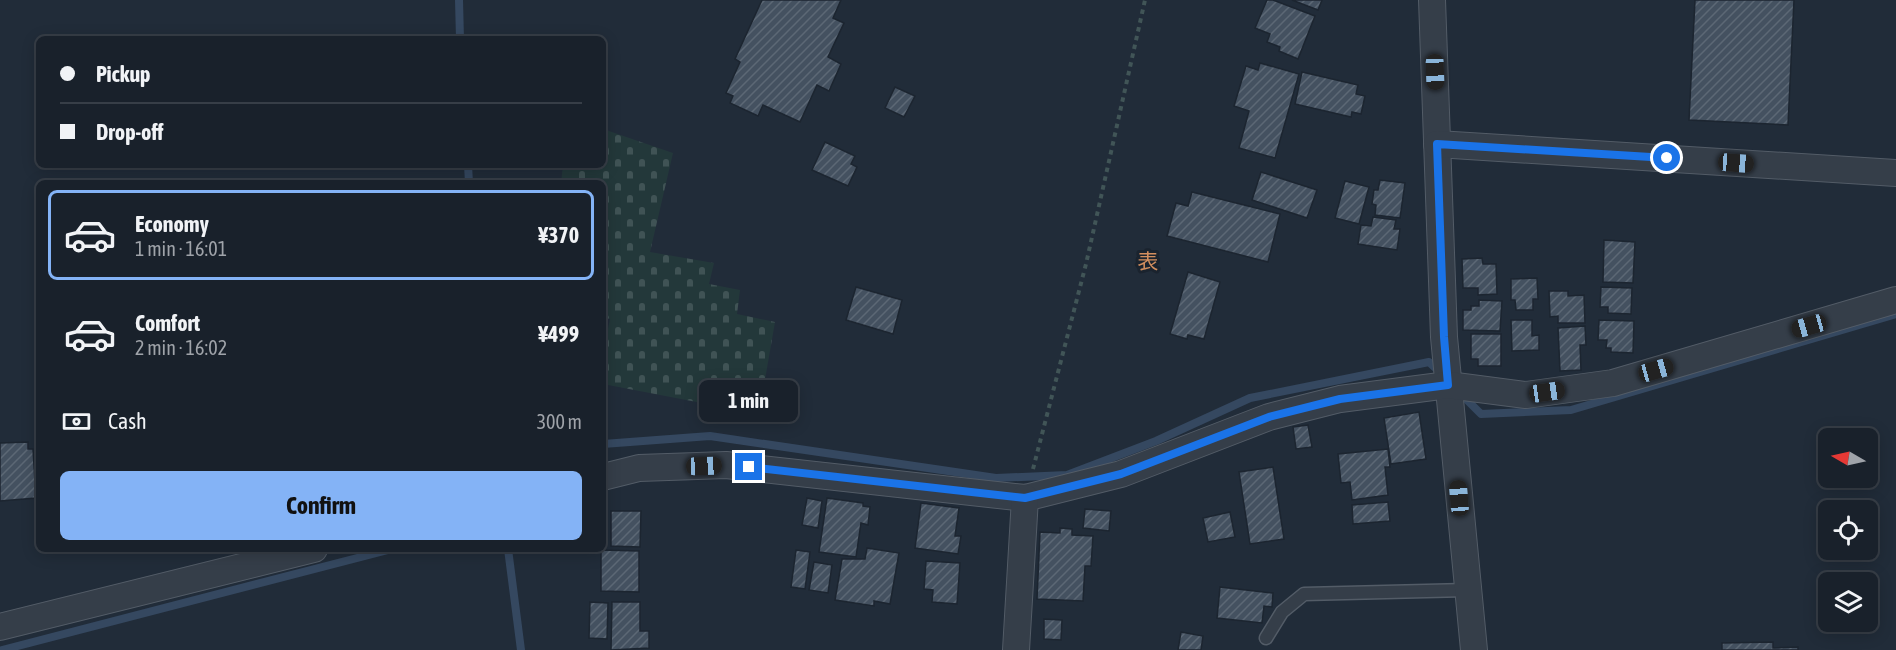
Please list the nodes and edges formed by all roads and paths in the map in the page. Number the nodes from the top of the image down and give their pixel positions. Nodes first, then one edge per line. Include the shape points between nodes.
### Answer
1 (1145, 0) edge
2 (1432, 0) edge
3 (1437, 144) junction
4 (1896, 173) edge
5 (1896, 300) edge
6 (1448, 385) junction
7 (606, 476) edge
8 (1025, 498) junction
9 (302, 552) edge
10 (1467, 590) junction
11 (0, 627) edge
12 (1266, 638) dead end
13 (1016, 650) edge
14 (1474, 650) edge

1 - 8 path via 1086,264
2 - 3 street
3 - 4 street
3 - 6 street
5 - 6 street via 1613,383 1526,395
6 - 8 street via 1340,399 1269,417 1121,474
6 - 10 street
7 - 8 street via 639,468 726,465
8 - 13 street
9 - 11 street
10 - 12 lane via 1304,594 1282,612
10 - 14 street

